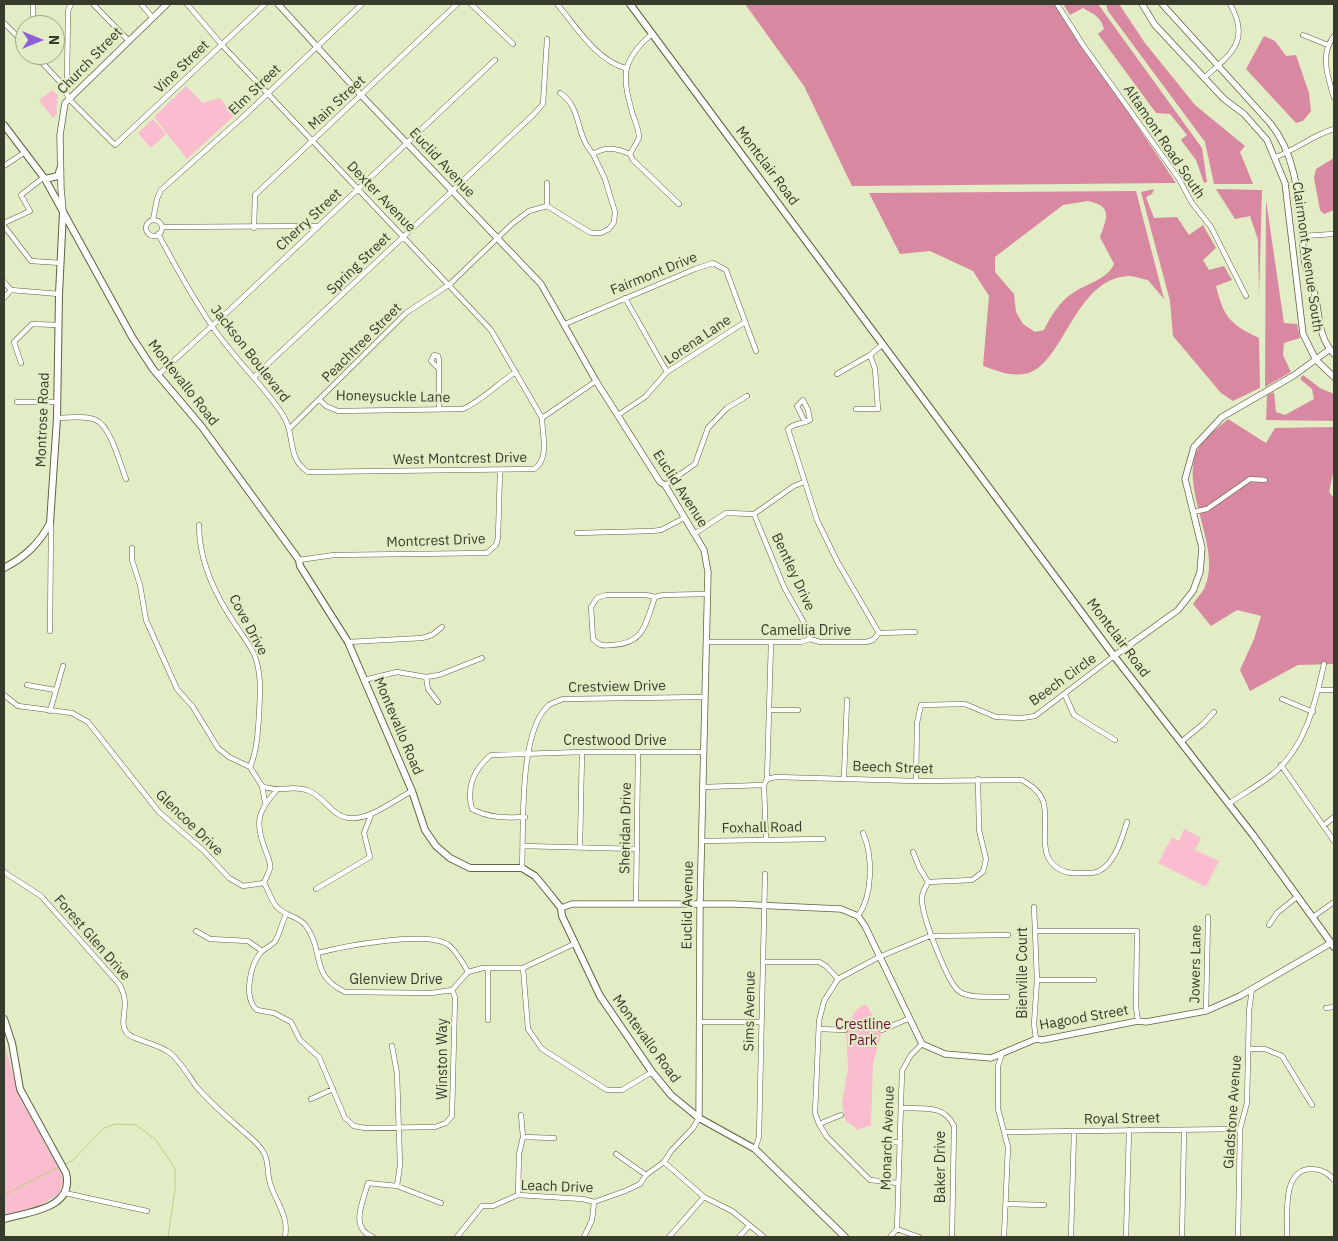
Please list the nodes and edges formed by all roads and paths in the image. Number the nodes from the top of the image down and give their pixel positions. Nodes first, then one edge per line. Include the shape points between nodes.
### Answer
1 (71, 4) edge
2 (93, 4) edge
3 (140, 4) edge
4 (167, 4) edge
5 (187, 4) edge
6 (265, 4) edge
7 (278, 4) edge
8 (362, 4) edge
9 (457, 4) edge
10 (471, 4) edge
11 (557, 4) edge
12 (630, 4) edge
13 (1057, 4) edge
14 (1142, 4) edge
15 (1162, 4) edge
16 (1230, 4) edge
17 (152, 16) junction
18 (4, 23) edge
19 (15, 33) edge
20 (652, 34) junction
21 (1303, 35) dead end
22 (1334, 36) edge
23 (546, 39) dead end
24 (128, 40) junction
25 (513, 44) dead end
26 (222, 45) junction
27 (1328, 45) junction
28 (316, 46) junction
29 (495, 60) dead end
30 (45, 65) edge
31 (1218, 66) junction
32 (625, 68) junction
33 (1204, 78) junction
34 (64, 85) junction
35 (268, 93) junction
36 (560, 93) dead end
37 (361, 95) junction
38 (1334, 98) edge
39 (69, 99) junction
40 (4, 125) edge
41 (1334, 129) edge
42 (313, 141) junction
43 (406, 143) junction
44 (25, 152) junction
45 (1286, 153) junction
46 (593, 154) junction
47 (630, 154) junction
48 (1276, 157) junction
49 (4, 166) edge
50 (60, 169) junction
51 (44, 178) junction
52 (547, 183) dead end
53 (358, 189) junction
54 (161, 190) joint
55 (452, 192) junction
56 (679, 204) dead end
57 (547, 206) junction
58 (63, 210) junction
59 (153, 220) junction
60 (4, 224) edge
61 (319, 226) junction
62 (162, 228) junction
63 (254, 228) junction
64 (158, 234) junction
65 (1334, 234) edge
66 (1302, 236) junction
67 (404, 237) junction
68 (77, 238) junction
69 (498, 240) junction
70 (62, 241) junction
71 (61, 263) junction
72 (4, 282) edge
73 (449, 285) junction
74 (11, 290) junction
75 (59, 294) junction
76 (1246, 296) dead end
77 (4, 298) edge
78 (625, 298) junction
79 (745, 322) junction
80 (565, 324) junction
81 (58, 325) junction
82 (211, 326) junction
83 (883, 344) junction
84 (756, 351) dead end
85 (1332, 351) edge
86 (870, 355) junction
87 (1316, 360) junction
88 (21, 363) dead end
89 (438, 368) dead end
90 (516, 372) junction
91 (667, 372) junction
92 (159, 374) junction
93 (837, 374) dead end
94 (255, 376) junction
95 (1334, 377) edge
96 (596, 382) junction
97 (747, 396) dead end
98 (320, 400) junction
99 (17, 402) dead end
100 (56, 402) junction
101 (439, 408) junction
102 (856, 410) dead end
103 (618, 415) junction
104 (57, 418) junction
105 (542, 418) junction
106 (805, 422) dead end
107 (290, 428) junction
108 (298, 465) joint
109 (500, 471) junction
110 (126, 478) dead end
111 (1265, 480) dead end
112 (804, 482) junction
113 (665, 485) junction
114 (1193, 512) junction
115 (754, 514) junction
116 (684, 518) junction
117 (200, 525) dead end
118 (578, 533) dead end
119 (694, 534) junction
120 (47, 535) junction
121 (132, 548) dead end
122 (299, 560) junction
123 (4, 568) edge
124 (706, 594) junction
125 (655, 597) junction
126 (442, 627) dead end
127 (50, 631) dead end
128 (915, 632) dead end
129 (879, 633) junction
130 (810, 639) junction
131 (348, 642) junction
132 (707, 642) junction
133 (771, 642) junction
134 (1114, 656) junction
135 (482, 658) dead end
136 (1324, 664) dead end
137 (63, 666) dead end
138 (426, 677) junction
139 (364, 680) junction
140 (27, 685) dead end
141 (55, 690) junction
142 (1318, 690) junction
143 (1334, 690) edge
144 (4, 695) edge
145 (1065, 695) junction
146 (705, 697) junction
147 (1282, 699) dead end
148 (847, 700) dead end
149 (438, 702) dead end
150 (769, 710) junction
151 (798, 710) dead end
152 (50, 711) junction
153 (1214, 712) dead end
154 (1313, 712) junction
155 (1115, 740) dead end
156 (1181, 742) junction
157 (582, 752) junction
158 (638, 752) junction
159 (704, 752) junction
160 (526, 754) junction
161 (1281, 765) junction
162 (250, 767) junction
163 (844, 778) junction
164 (767, 779) junction
165 (978, 779) junction
166 (916, 781) junction
167 (764, 785) junction
168 (262, 786) junction
169 (704, 787) junction
170 (276, 791) junction
171 (412, 791) junction
172 (265, 802) junction
173 (1228, 804) junction
174 (371, 815) junction
175 (525, 817) junction
176 (1334, 818) edge
177 (1127, 822) dead end
178 (1323, 826) junction
179 (863, 833) dead end
180 (823, 838) dead end
181 (766, 840) junction
182 (702, 841) junction
183 (1334, 841) edge
184 (523, 846) junction
185 (580, 846) junction
186 (637, 849) junction
187 (913, 852) dead end
188 (522, 868) junction
189 (4, 872) edge
190 (765, 874) dead end
191 (928, 882) junction
192 (264, 884) junction
193 (316, 888) dead end
194 (1298, 896) junction
195 (1334, 902) edge
196 (636, 904) junction
197 (700, 905) junction
198 (763, 906) junction
199 (1034, 907) dead end
200 (561, 908) junction
201 (286, 914) junction
202 (858, 916) junction
203 (1208, 917) dead end
204 (1313, 917) junction
205 (1269, 925) dead end
206 (196, 931) dead end
207 (1036, 931) junction
208 (1008, 935) dead end
209 (930, 936) junction
210 (576, 943) junction
211 (1333, 945) edge
212 (262, 951) junction
213 (318, 953) junction
214 (879, 957) junction
215 (763, 962) junction
216 (488, 968) junction
217 (522, 968) junction
218 (468, 972) junction
219 (838, 979) junction
220 (1037, 980) junction
221 (1094, 980) dead end
222 (1252, 989) junction
223 (452, 990) junction
224 (1007, 997) dead end
225 (1334, 1006) edge
226 (1326, 1008) dead end
227 (1206, 1011) junction
228 (908, 1018) junction
229 (4, 1019) edge
230 (488, 1020) dead end
231 (1138, 1021) junction
232 (700, 1022) junction
233 (761, 1022) junction
234 (818, 1029) junction
235 (845, 1030) dead end
236 (882, 1030) dead end
237 (1036, 1039) junction
238 (922, 1044) junction
239 (392, 1046) dead end
240 (1249, 1049) junction
241 (1002, 1054) junction
242 (652, 1072) junction
243 (332, 1089) junction
244 (311, 1099) dead end
245 (1312, 1105) dead end
246 (902, 1108) junction
247 (522, 1115) dead end
248 (841, 1115) dead end
249 (699, 1118) junction
250 (818, 1124) junction
251 (399, 1127) junction
252 (1240, 1129) junction
253 (1129, 1130) junction
254 (1184, 1130) junction
255 (1074, 1131) junction
256 (1004, 1132) junction
257 (523, 1137) junction
258 (554, 1138) dead end
259 (899, 1142) junction
260 (885, 1143) dead end
261 (755, 1149) junction
262 (616, 1154) dead end
263 (664, 1162) junction
264 (646, 1175) junction
265 (1334, 1180) edge
266 (898, 1183) junction
267 (398, 1186) junction
268 (65, 1193) junction
269 (518, 1195) junction
270 (704, 1197) junction
271 (441, 1202) dead end
272 (594, 1202) junction
273 (1007, 1204) junction
274 (1044, 1205) dead end
275 (147, 1211) dead end
276 (4, 1219) edge
277 (749, 1226) junction
278 (897, 1229) junction
279 (285, 1237) edge
280 (374, 1237) edge
281 (458, 1237) edge
282 (584, 1237) edge
283 (669, 1237) edge
284 (739, 1237) edge
285 (764, 1237) edge
286 (845, 1237) edge
287 (890, 1237) edge
288 (919, 1237) edge
289 (952, 1237) edge
290 (1004, 1237) edge
291 (1071, 1237) edge
292 (1126, 1237) edge
293 (1182, 1237) edge
294 (1238, 1237) edge
295 (1287, 1237) edge

1 - 34 street via 68,11 67,80
2 - 24 street
3 - 17 street
4 - 17 street, Church Street
5 - 26 street, Dexter Avenue
6 - 26 street, Vine Street
7 - 28 street, Euclid Avenue
8 - 28 street, Elm Street
9 - 37 street, Main Street
10 - 25 street
11 - 32 street via 602,56 613,65
12 - 20 main road, Montclair Road
13 - 76 street, Altamont Road South via 1211,227
14 - 33 street, Clairmont Avenue South via 1155,25
15 - 31 street, Clairmont Avenue South
16 - 31 street via 1238,20 1239,37 1234,49
17 - 24 street, Church Street
18 - 19 street
20 - 32 street via 636,48
20 - 83 main road, Montclair Road
21 - 27 street
22 - 27 street
23 - 55 street, Spring Street via 543,104
24 - 39 street, Church Street
26 - 35 street, Dexter Avenue
26 - 39 street, Vine Street via 115,145
27 - 38 street via 1326,68
28 - 35 street, Elm Street
28 - 37 street, Euclid Avenue
29 - 43 street, Cherry Street
30 - 34 street
31 - 33 street
31 - 45 street, Clairmont Avenue South via 1273,127
32 - 47 street via 626,90 639,132 637,146
33 - 48 street, Clairmont Avenue South via 1258,128
34 - 39 street
35 - 42 street, Dexter Avenue
35 - 54 street, Elm Street
36 - 46 street via 574,109 581,138
37 - 42 street, Main Street
37 - 43 street, Euclid Avenue
39 - 50 street, Church Street via 62,110
40 - 44 main road, Montevallo Road
41 - 45 street via 1318,134
42 - 53 street, Dexter Avenue
42 - 63 street, Main Street via 255,195
43 - 53 street, Cherry Street
43 - 55 street, Euclid Avenue
44 - 49 street
44 - 51 main road, Montevallo Road
45 - 48 street
45 - 66 street, Clairmont Avenue South via 1297,182
46 - 47 street via 606,148
46 - 57 street via 615,212 609,229 601,233 591,232
47 - 56 street
48 - 87 street, Clairmont Avenue South via 1286,188 1301,328
50 - 51 main road via 58,176
50 - 58 street, Church Street
51 - 58 main road, Montevallo Road
51 - 60 street via 21,195 30,211
52 - 57 street
53 - 61 street, Cherry Street
53 - 67 street, Dexter Avenue
54 - 59 street, Jackson Boulevard
55 - 67 street, Spring Street
55 - 69 street, Euclid Avenue
57 - 69 street, Peachtree Street via 529,211
58 - 68 main road, Montevallo Road
58 - 70 main road, Montrose Road
59 - 62 street via 159,221
59 - 64 street, Jackson Boulevard via 147,223 147,231 150,235
60 - 71 street via 31,261
61 - 63 street
61 - 82 street, Cherry Street
62 - 63 street
62 - 64 street
64 - 82 street, Jackson Boulevard
65 - 66 street
66 - 85 street, Clairmont Avenue South via 1321,330
67 - 73 street, Dexter Avenue
67 - 94 street, Spring Street
68 - 70 main road
68 - 92 main road, Montevallo Road via 132,337
69 - 73 street, Peachtree Street
69 - 80 street, Euclid Avenue via 541,284
70 - 71 main road, Montrose Road
71 - 75 main road, Montrose Road
72 - 74 street
73 - 90 street, Dexter Avenue via 492,330
73 - 98 street, Peachtree Street via 406,313
74 - 75 street
74 - 77 street
75 - 81 main road, Montrose Road
78 - 79 street, Fairmont Drive via 713,263 726,270
78 - 80 street, Fairmont Drive
78 - 91 street
79 - 84 street, Fairmont Drive
79 - 91 street, Lorena Lane
80 - 96 street, Euclid Avenue
81 - 88 street via 32,324 14,342
81 - 100 main road, Montrose Road
82 - 92 street, Cherry Street
82 - 94 street, Jackson Boulevard
83 - 86 street
83 - 134 main road, Montclair Road
85 - 87 street
86 - 93 street
86 - 102 street via 876,369 878,408
87 - 95 street, Clairmont Avenue South
87 - 114 street via 1222,417 1194,446 1185,479
89 - 101 street
90 - 101 street, Honeysuckle Lane via 472,405 463,409
90 - 105 street, Dexter Avenue
91 - 103 street, Lorena Lane via 645,397
92 - 122 main road, Montevallo Road
94 - 107 street, Jackson Boulevard
96 - 103 street, Euclid Avenue
96 - 105 street
97 - 113 street via 727,408 708,428 695,464
98 - 101 street, Honeysuckle Lane via 338,411
98 - 107 street, Peachtree Street
99 - 100 street
100 - 104 main road, Montrose Road
103 - 113 street, Euclid Avenue
104 - 110 street via 89,418 102,424
104 - 120 main road, Montrose Road
105 - 109 street, West Montcrest Drive via 544,451 540,466
106 - 112 street via 788,429
107 - 108 street, Jackson Boulevard via 292,452
108 - 109 street, West Montcrest Drive via 315,473
109 - 122 street, Montcrest Drive via 498,538 496,545 487,553 334,555
111 - 114 street via 1250,478 1207,509
112 - 115 street
112 - 129 street via 817,520 837,561
113 - 116 street, Euclid Avenue
114 - 134 street via 1202,548 1200,572 1193,591 1178,610
115 - 119 street via 726,513
115 - 130 street, Bentley Drive
116 - 118 street via 661,530
116 - 119 street, Euclid Avenue
117 - 162 street, Cove Drive via 205,565 228,613 254,654 260,679 259,726
119 - 124 street, Euclid Avenue via 707,560
120 - 123 main road via 28,553
120 - 127 street
121 - 162 street via 146,620 177,689 193,707 218,748 233,760
122 - 131 main road, Montevallo Road
124 - 125 street via 663,594
124 - 132 street, Euclid Avenue
125 - 125 street via 606,595 597,598 591,607 593,639 602,646 632,642 644,629
126 - 131 street via 422,638
128 - 129 street, Camellia Drive
129 - 130 street, Camellia Drive via 866,642
130 - 133 street, Camellia Drive
131 - 139 main road, Montevallo Road
132 - 133 street, Camellia Drive
132 - 146 street, Euclid Avenue
133 - 150 street
134 - 145 street, Beech Circle
134 - 156 main road, Montclair Road
135 - 138 street via 439,676
136 - 142 street
137 - 141 street
138 - 139 street via 397,672
138 - 149 street via 428,690
139 - 171 main road, Montevallo Road
140 - 141 street
141 - 152 street
142 - 143 street
142 - 154 street
144 - 152 street, Glencoe Drive via 18,706
145 - 155 street via 1074,715
145 - 166 street, Beech Circle via 1035,716 1022,718 996,717 965,704 921,705 917,723
146 - 159 street, Euclid Avenue
146 - 160 street, Crestview Drive via 563,699 550,705 539,719
147 - 154 street
148 - 163 street
150 - 151 street
150 - 164 street
152 - 192 street, Glencoe Drive via 72,713 88,722 159,812 204,851 228,878 243,886
153 - 156 street
154 - 161 street via 1305,732
156 - 173 main road, Montclair Road
157 - 158 street, Crestwood Drive
157 - 160 street, Crestwood Drive
157 - 185 street
158 - 159 street, Crestwood Drive
158 - 186 street, Sheridan Drive
159 - 169 street, Euclid Avenue
160 - 175 street, Crestview Drive
160 - 175 street, Crestwood Drive via 491,755 472,777 469,798 472,809 481,814
161 - 173 street
161 - 178 street
162 - 168 street
163 - 164 street, Beech Street
163 - 166 street, Beech Street
164 - 167 street
165 - 166 street, Beech Street
165 - 177 street, Beech Street via 1022,780 1036,788 1044,802 1046,851 1054,864 1066,872 1095,874 1103,869 1113,856
165 - 191 street via 979,830 986,859 983,872 972,880
167 - 169 street
167 - 181 street
168 - 170 street
168 - 172 street
169 - 182 street, Euclid Avenue
170 - 172 street
170 - 174 street via 297,788 310,791 345,818
171 - 174 street
171 - 188 main road, Montevallo Road via 425,830 450,858 470,868
172 - 192 street via 258,819 259,834 270,861
173 - 194 main road, Montclair Road
174 - 193 street via 364,833 370,857
175 - 184 street, Crestview Drive
176 - 178 street
178 - 183 street
179 - 202 street via 869,847 868,898
180 - 181 street, Foxhall Road
181 - 182 street, Foxhall Road
182 - 197 street, Euclid Avenue
184 - 185 street
184 - 188 street, Crestview Drive
185 - 186 street
186 - 196 street, Sheridan Drive
187 - 191 street
188 - 200 main road, Montevallo Road via 535,876
189 - 279 street, Forest Glen Drive via 54,908 119,984 127,1006 126,1032 135,1039 152,1042 171,1053 218,1110 259,1145 266,1156 270,1184 284,1215
190 - 198 street, Sims Avenue
191 - 209 street via 922,901
192 - 201 street, Glenview Drive via 276,907
194 - 204 main road, Montclair Road
194 - 205 street via 1277,913
195 - 204 street
196 - 197 street
196 - 200 street via 566,905
197 - 198 street
197 - 232 street, Euclid Avenue
198 - 202 street via 842,909
198 - 215 street, Sims Avenue
199 - 207 street, Bienville Court
200 - 210 main road, Montevallo Road
201 - 212 street, Winston Way via 275,940
201 - 213 street, Glenview Drive via 306,925
202 - 214 street
203 - 227 street, Jowers Lane
204 - 211 main road, Montclair Road
206 - 212 street via 210,939 248,941
207 - 220 street, Bienville Court
207 - 231 street via 1137,931
208 - 209 street
209 - 214 street
209 - 224 street via 958,991
210 - 217 street
210 - 242 main road, Montevallo Road via 600,996
211 - 222 street, Hagood Street
212 - 243 street, Winston Way via 251,975 250,1002 257,1010 274,1013 291,1022 300,1040 318,1057
213 - 218 street via 372,941 438,940 454,950
213 - 223 street, Glenview Drive via 318,964 324,977 345,992 432,993
214 - 219 street
214 - 228 street
215 - 219 street via 819,962
215 - 233 street, Sims Avenue
216 - 217 street
216 - 218 street
216 - 230 street
217 - 242 street via 528,1029 542,1049 607,1090 622,1090
218 - 223 street, Glenview Drive
219 - 234 street via 824,1001
220 - 221 street
220 - 237 street, Bienville Court
222 - 227 street, Hagood Street
222 - 240 street, Gladstone Avenue
223 - 251 street, Winston Way via 455,1007 452,1116 446,1123 435,1127
225 - 226 street
227 - 231 street, Hagood Street
228 - 236 street
228 - 238 street
229 - 268 main road via 20,1089 66,1174
231 - 237 street, Hagood Street
232 - 233 street
232 - 249 street, Euclid Avenue
233 - 261 street, Sims Avenue via 759,1137
234 - 235 street
234 - 250 street via 815,1113
237 - 241 street, Hagood Street
238 - 241 street, Hagood Street via 945,1054 991,1058
238 - 246 street, Monarch Avenue via 911,1054 902,1071
239 - 251 street via 397,1073
240 - 245 street via 1265,1049 1282,1056
240 - 252 street, Gladstone Avenue via 1247,1103
241 - 256 street via 998,1066 998,1108
242 - 249 main road, Montevallo Road via 671,1095
243 - 244 street
243 - 251 street, Winston Way via 345,1118 354,1126
246 - 259 street, Monarch Avenue
246 - 289 street, Baker Drive via 941,1111 954,1126
247 - 257 street
248 - 250 street
249 - 261 main road, Montevallo Road
249 - 263 street, Leach Drive
250 - 266 street via 870,1180
251 - 267 street
252 - 254 street, Royal Street
252 - 294 street, Gladstone Avenue
253 - 254 street, Royal Street
253 - 255 street, Royal Street
253 - 292 street
254 - 293 street
255 - 256 street, Royal Street
255 - 291 street
256 - 273 street via 1008,1147
257 - 258 street
257 - 269 street via 519,1154
259 - 260 street
259 - 266 street, Monarch Avenue
261 - 286 main road, Montevallo Road
262 - 264 street
263 - 264 street, Leach Drive
263 - 270 street
264 - 272 street, Leach Drive via 640,1184 625,1192
265 - 295 street via 1328,1173 1315,1169 1296,1175 1289,1188
266 - 278 street, Monarch Avenue
267 - 271 street
267 - 280 street via 368,1183 359,1223 362,1231
268 - 275 street
268 - 276 main road via 57,1202 41,1210
269 - 272 street, Leach Drive
269 - 281 street, Leach Drive via 494,1206 482,1206
270 - 277 street via 732,1211
270 - 283 street
272 - 282 street via 592,1220
273 - 274 street
273 - 290 street
277 - 284 street
277 - 285 street
278 - 287 street
278 - 288 street

